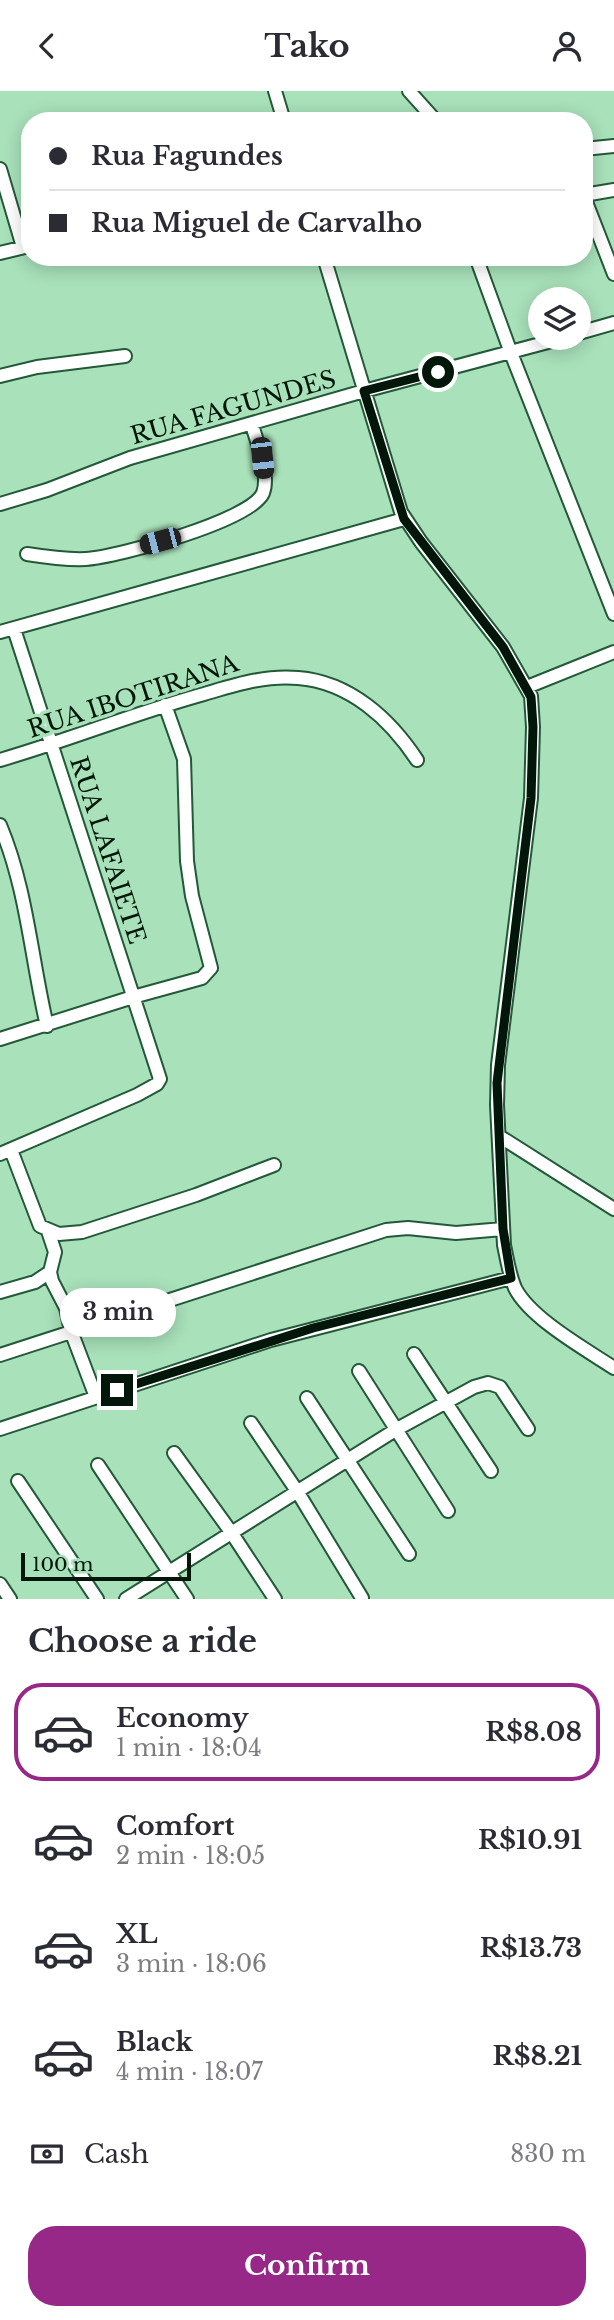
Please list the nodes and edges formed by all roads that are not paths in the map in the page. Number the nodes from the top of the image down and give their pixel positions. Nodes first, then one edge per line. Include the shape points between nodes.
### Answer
1 (275, 91) edge
2 (410, 91) edge
3 (281, 112) edge
4 (428, 112) edge
5 (614, 146) edge
6 (593, 148) edge
7 (0, 169) edge
8 (614, 190) edge
9 (593, 194) edge
10 (593, 219) edge
11 (21, 231) edge
12 (21, 247) edge
13 (0, 253) edge
14 (327, 266) edge
15 (479, 266) edge
16 (614, 274) edge
17 (614, 323) edge
18 (591, 330) edge
19 (528, 348) edge
20 (511, 353) junction
21 (125, 356) dead end
22 (0, 376) edge
23 (364, 391) junction
24 (252, 425) junction
25 (0, 504) edge
26 (404, 519) junction
27 (27, 554) dead end
28 (614, 614) edge
29 (13, 629) junction
30 (0, 632) edge
31 (614, 652) edge
32 (527, 687) junction
33 (165, 705) junction
34 (52, 745) junction
35 (0, 760) edge
36 (417, 760) dead end
37 (0, 825) edge
38 (4, 843) edge
39 (132, 997) junction
40 (47, 1025) junction
41 (0, 1039) edge
42 (499, 1136) junction
43 (6, 1152) edge
44 (274, 1165) dead end
45 (614, 1209) edge
46 (503, 1229) junction
47 (48, 1231) junction
48 (50, 1272) junction
49 (511, 1278) junction
50 (0, 1292) edge
51 (71, 1331) junction
52 (414, 1354) dead end
53 (0, 1355) edge
54 (614, 1368) edge
55 (359, 1371) dead end
56 (96, 1397) junction
57 (307, 1398) dead end
58 (445, 1401) junction
59 (251, 1423) dead end
60 (0, 1429) edge
61 (397, 1429) junction
62 (528, 1429) dead end
63 (174, 1453) dead end
64 (348, 1460) junction
65 (98, 1465) dead end
66 (491, 1471) dead end
67 (18, 1481) dead end
68 (297, 1492) junction
69 (448, 1511) dead end
70 (230, 1532) junction
71 (409, 1554) dead end
72 (169, 1571) junction
73 (0, 1584) edge
74 (362, 1598) edge
75 (10, 1599) edge
76 (97, 1599) edge
77 (126, 1599) edge
78 (187, 1599) edge
79 (275, 1599) edge

1 - 3 street
2 - 4 street
5 - 6 street
7 - 11 street
8 - 9 street
10 - 16 street
12 - 13 street
14 - 23 street
15 - 20 street
17 - 18 street
19 - 20 street, RUA FAGUNDES
20 - 23 street, RUA FAGUNDES
20 - 28 street
21 - 22 street
23 - 24 street, RUA FAGUNDES
23 - 26 street
24 - 25 street, RUA FAGUNDES via 130,458
24 - 27 street via 262,458 264,490 240,511 192,533 98,557
26 - 29 street
26 - 32 street via 503,647
29 - 30 street
29 - 34 street, RUA LAFAIETE
31 - 32 street
32 - 42 street via 533,727 531,798 498,1065
33 - 34 street, RUA IBOTIRANA
33 - 36 street, RUA IBOTIRANA via 262,678 314,681 353,695 392,726
33 - 39 street via 184,759 187,861 211,968 202,978
34 - 35 street, RUA IBOTIRANA
34 - 39 street, RUA LAFAIETE
37 - 38 street
38 - 40 street via 21,886
39 - 40 street
39 - 43 street, RUA LAFAIETE via 159,1073 157,1084
40 - 41 street
42 - 45 street
42 - 46 street
43 - 47 street via 40,1226
44 - 47 street via 82,1231
46 - 49 street
46 - 51 street via 456,1233 386,1230
47 - 48 street via 55,1252
48 - 50 street via 26,1286
48 - 51 street
49 - 54 street via 539,1317
49 - 56 street via 292,1334
51 - 53 street
51 - 56 street
52 - 58 street
55 - 61 street
56 - 60 street
57 - 64 street
58 - 61 street
58 - 62 street via 480,1385 496,1385 505,1390
58 - 66 street
59 - 68 street
61 - 64 street
61 - 69 street
63 - 70 street
64 - 68 street
64 - 71 street
65 - 72 street
67 - 76 street
68 - 70 street
68 - 74 street
70 - 72 street
70 - 79 street
72 - 77 street
72 - 78 street
73 - 75 street

